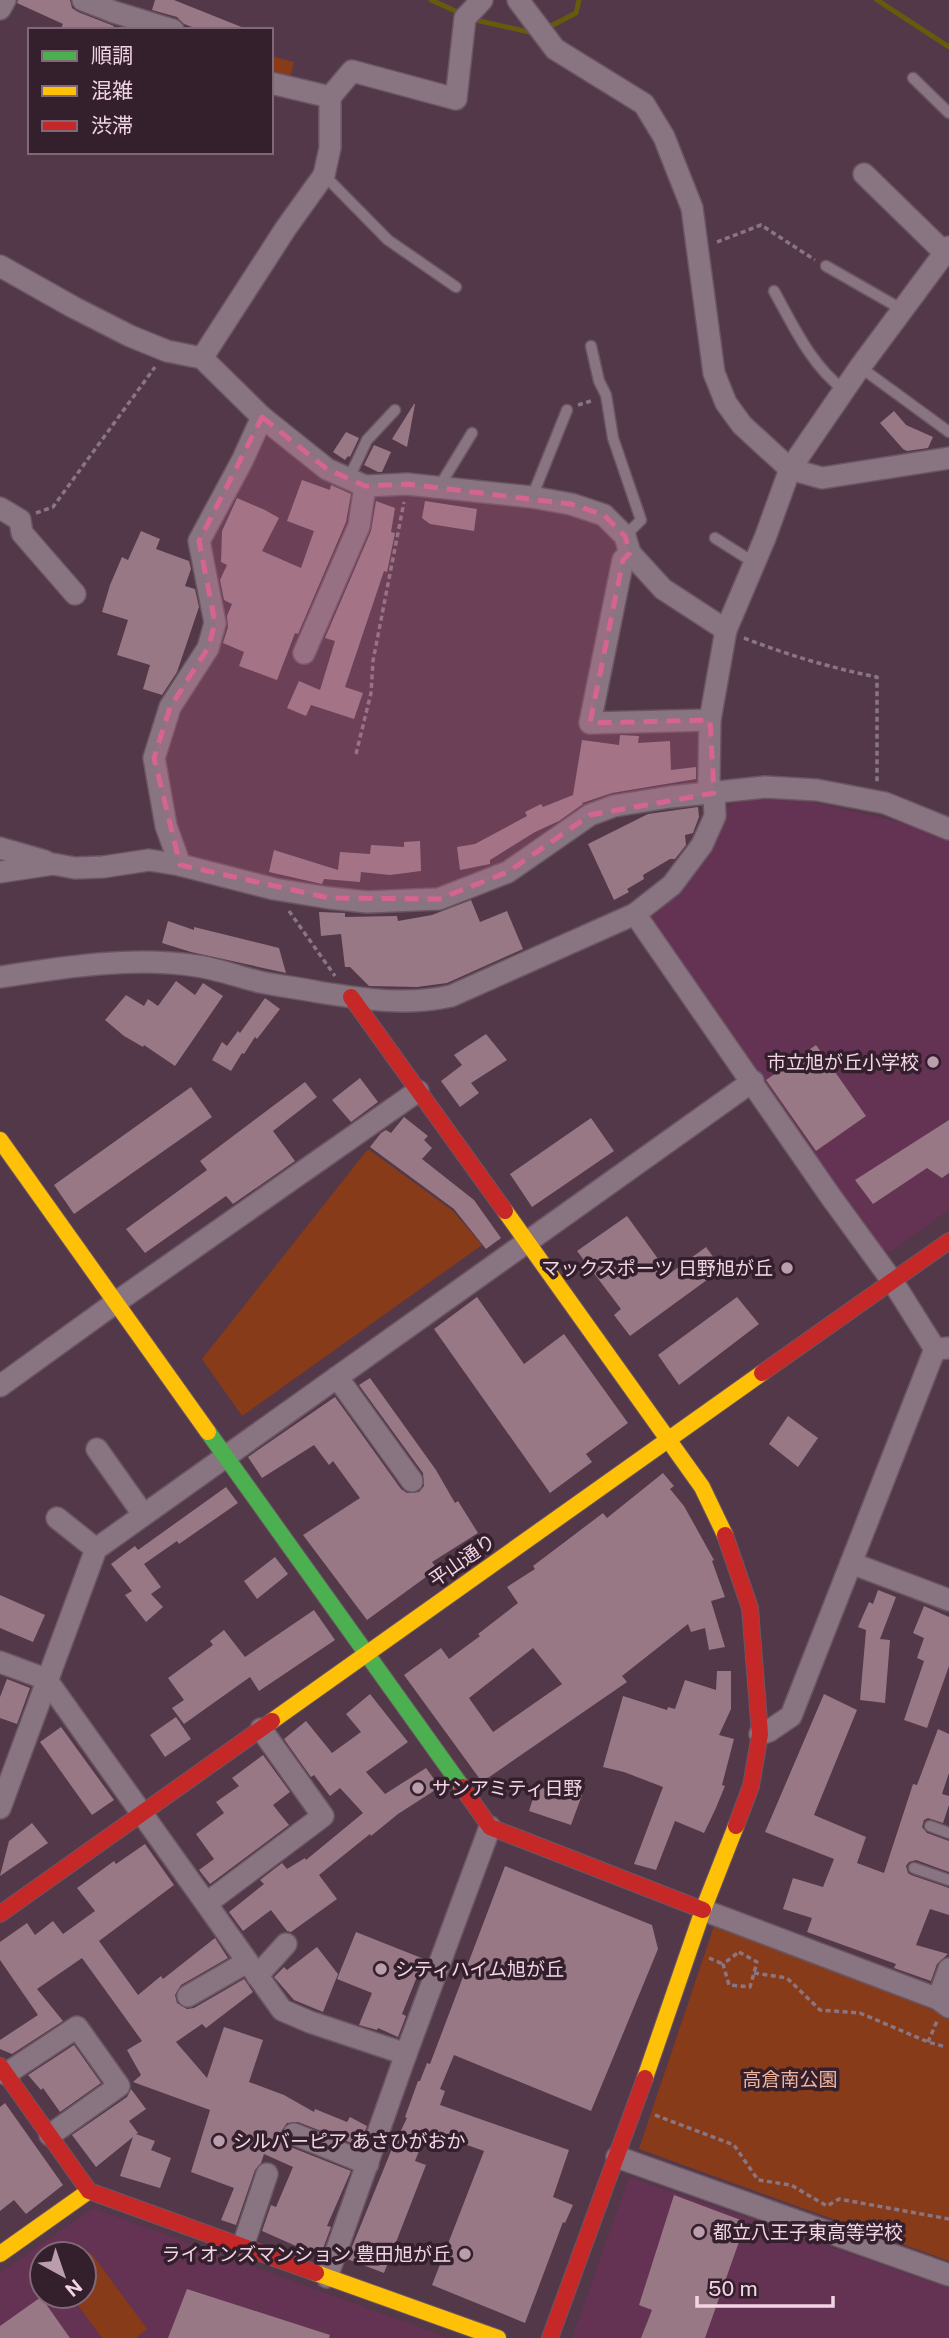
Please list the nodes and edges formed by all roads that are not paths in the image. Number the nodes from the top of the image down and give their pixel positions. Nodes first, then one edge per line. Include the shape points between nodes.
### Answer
1 (5, 0) edge
2 (83, 0) edge
3 (482, 0) edge
4 (518, 0) edge
5 (0, 9) edge
6 (166, 28) edge
7 (913, 78) dead end
8 (273, 83) edge
9 (330, 97) junction
10 (949, 113) edge
11 (864, 174) dead end
12 (324, 175) junction
13 (947, 250) edge
14 (0, 266) edge
15 (826, 266) road end
16 (456, 287) dead end
17 (774, 291) dead end
18 (903, 310) junction
19 (591, 345) dead end
20 (202, 358) junction
21 (860, 366) junction
22 (844, 390) junction
23 (567, 410) road end
24 (395, 411) dead end
25 (262, 418) junction
26 (949, 432) edge
27 (472, 433) dead end
28 (949, 458) edge
29 (790, 469) junction
30 (357, 482) junction
31 (439, 487) junction
32 (532, 497) junction
33 (0, 508) edge
34 (715, 538) dead end
35 (627, 544) junction
36 (753, 562) junction
37 (75, 594) dead end
38 (726, 630) junction
39 (304, 653) dead end
40 (710, 720) junction
41 (714, 793) junction
42 (949, 829) edge
43 (0, 848) edge
44 (53, 864) junction
45 (180, 865) junction
46 (0, 872) edge
47 (635, 914) junction
48 (0, 977) edge
49 (351, 997) junction
50 (753, 1081) junction
51 (418, 1091) junction
52 (0, 1140) edge
53 (949, 1241) edge
54 (527, 1243) junction
55 (893, 1282) junction
56 (115, 1303) junction
57 (942, 1349) edge
58 (337, 1377) junction
59 (0, 1386) edge
60 (669, 1439) junction
61 (97, 1449) dead end
62 (225, 1457) junction
63 (412, 1481) dead end
64 (143, 1514) junction
65 (57, 1518) dead end
66 (96, 1549) junction
67 (851, 1563) junction
68 (949, 1600) edge
69 (366, 1654) junction
70 (0, 1662) edge
71 (46, 1679) junction
72 (261, 1729) junction
73 (760, 1734) junction
74 (0, 1808) edge
75 (142, 1814) junction
76 (930, 1826) dead end
77 (489, 1827) junction
78 (949, 1833) edge
79 (914, 1868) dead end
80 (949, 1880) edge
81 (207, 1903) junction
82 (704, 1910) junction
83 (0, 1914) edge
84 (286, 1944) dead end
85 (252, 1969) junction
86 (949, 1969) edge
87 (188, 1996) dead end
88 (944, 2003) edge
89 (406, 2054) junction
90 (4, 2078) edge
91 (294, 2134) dead end
92 (50, 2135) junction
93 (617, 2157) junction
94 (368, 2164) junction
95 (267, 2174) dead end
96 (89, 2191) junction
97 (243, 2246) junction
98 (0, 2254) edge
99 (949, 2275) edge
100 (327, 2277) junction
101 (498, 2338) edge
102 (550, 2338) edge

1 - 5 street
2 - 6 street
3 - 9 street via 465,18 456,99 352,71
4 - 29 street via 555,49 644,104 664,137 692,208 714,373 742,425
7 - 10 lane
8 - 9 street
9 - 12 street via 330,148
11 - 13 street
12 - 16 lane via 388,240
12 - 20 street
13 - 18 street
14 - 20 street via 130,336 167,351
15 - 18 lane
17 - 22 lane via 805,348 829,379
18 - 21 street
19 - 35 lane via 613,438 641,520
20 - 25 street
21 - 22 street
21 - 26 lane
22 - 29 street
23 - 32 lane
24 - 30 lane via 367,440
25 - 30 street via 327,469
25 - 45 street via 199,541 215,623 208,648 170,707 154,758 166,827
27 - 31 lane
28 - 29 street via 822,478
29 - 36 street
30 - 31 street
30 - 39 street via 359,526
31 - 32 street
32 - 35 street via 604,514
33 - 37 street via 20,520 22,533
34 - 36 lane
35 - 38 street via 663,589
35 - 40 street via 590,723
36 - 38 street
38 - 40 street
40 - 41 street via 709,782
41 - 42 street via 765,788 817,790 885,803
41 - 45 street via 614,806 590,815 508,872 439,899 367,902 274,889
41 - 47 street via 715,816 702,845 672,885
43 - 44 street
44 - 45 street via 103,867 149,860
44 - 46 street
47 - 49 street via 451,996 397,1002
47 - 50 street
48 - 49 street via 79,965 140,962 197,966
49 - 51 street
50 - 54 street
50 - 55 street
51 - 54 street
51 - 56 street
52 - 56 street
53 - 55 street, 平山通り
54 - 58 street
54 - 60 street
55 - 57 street
55 - 60 street, 平山通り
56 - 59 street
56 - 62 street
57 - 67 street
58 - 62 street
58 - 63 street
60 - 69 street, 平山通り
60 - 73 street via 708,1497 750,1608
61 - 64 street
62 - 64 street
62 - 69 street
64 - 66 street
65 - 66 street
66 - 71 street
67 - 68 street
67 - 73 street via 791,1716
69 - 72 street, 平山通り
69 - 77 street
70 - 71 street
71 - 74 street
71 - 75 street
72 - 75 street, 平山通り
72 - 81 street via 323,1816
73 - 82 street via 751,1786
75 - 81 street
75 - 83 street, 平山通り
76 - 78 lane
77 - 82 street
77 - 89 street
79 - 80 lane
81 - 85 street
82 - 88 street
82 - 93 street
84 - 85 street
85 - 87 street
85 - 89 street via 282,2010
86 - 88 street
89 - 94 street
90 - 92 street
90 - 92 street via 77,2027 119,2086
91 - 94 street
92 - 96 street
93 - 99 street
93 - 102 street
94 - 100 street
95 - 97 street
96 - 97 street
96 - 98 street
97 - 100 street
100 - 101 street

